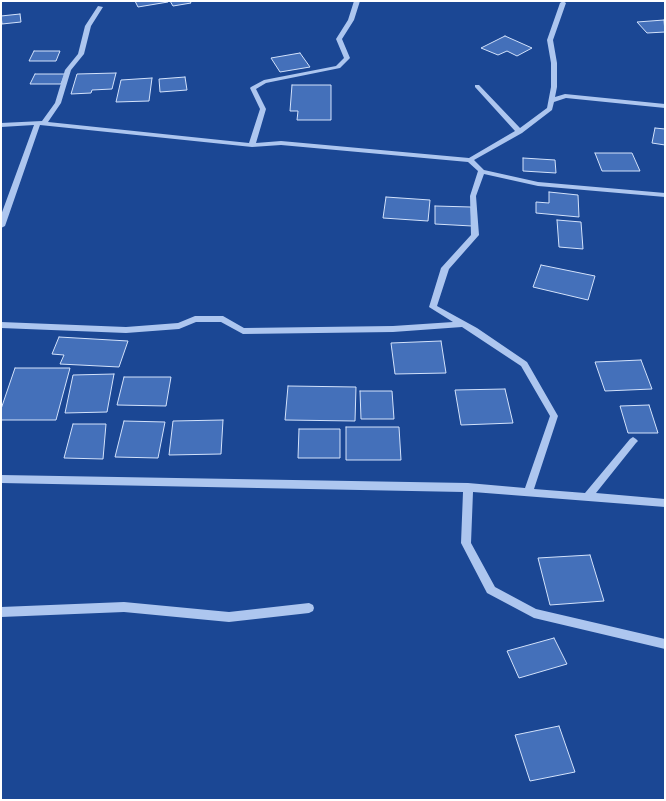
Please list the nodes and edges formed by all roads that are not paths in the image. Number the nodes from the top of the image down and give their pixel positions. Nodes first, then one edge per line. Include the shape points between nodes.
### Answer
1 (357, 1) edge
2 (563, 3) dead end
3 (100, 7) dead end
4 (477, 86) dead end
5 (551, 101) junction
6 (665, 106) edge
7 (40, 123) junction
8 (1, 125) edge
9 (520, 132) junction
10 (252, 145) junction
11 (470, 160) junction
12 (482, 171) junction
13 (665, 195) edge
14 (1, 226) edge
15 (463, 324) junction
16 (1, 325) edge
17 (633, 440) dead end
18 (1, 479) edge
19 (468, 488) junction
20 (528, 492) junction
21 (586, 497) junction
22 (665, 503) edge
23 (309, 608) dead end
24 (1, 612) edge
25 (665, 644) edge

1 - 10 street via 351,20 339,39 347,58 338,67 264,82 252,88 263,109
2 - 5 street via 550,40 554,63
3 - 7 street via 88,26 80,54 68,70 58,103
4 - 9 street
5 - 6 street via 565,96
5 - 9 street via 550,109
7 - 8 street
7 - 10 street
7 - 14 street
9 - 11 street
10 - 11 street via 281,143
11 - 12 street
12 - 13 street via 538,184
12 - 15 street via 473,196 476,235 445,268 433,307
15 - 16 street via 393,329 243,331 223,319 195,319 179,326 126,330
15 - 20 street via 524,364 554,416
17 - 21 street
18 - 19 street
19 - 20 street
19 - 25 street via 466,543 491,590 534,613
20 - 21 street
21 - 22 street
23 - 24 street via 228,617 124,607

